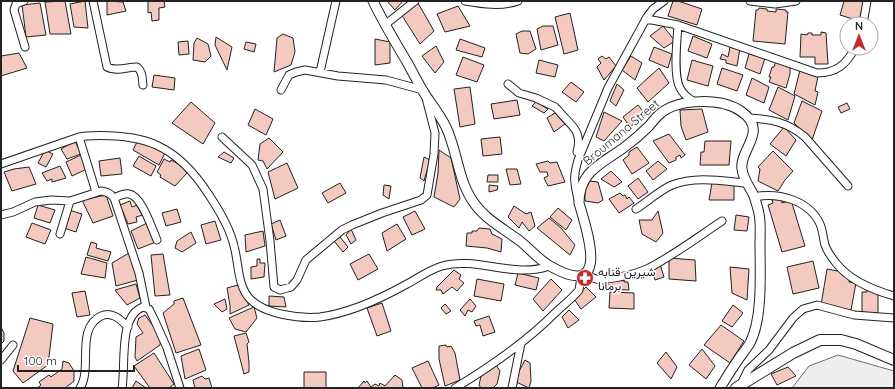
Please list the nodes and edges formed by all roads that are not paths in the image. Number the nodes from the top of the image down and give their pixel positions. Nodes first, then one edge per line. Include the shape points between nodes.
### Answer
1 (24, 1) edge
2 (93, 1) edge
3 (336, 1) edge
4 (373, 1) edge
5 (415, 1) edge
6 (465, 1) edge
7 (518, 1) edge
8 (664, 1) edge
9 (750, 1) edge
10 (796, 1) edge
11 (866, 1) edge
12 (767, 2) edge
13 (864, 16) edge
14 (645, 20) junction
15 (386, 24) junction
16 (678, 25) junction
17 (25, 47) dead end
18 (849, 56) edge
19 (320, 72) junction
20 (508, 84) dead end
21 (143, 86) dead end
22 (281, 90) dead end
23 (424, 93) junction
24 (693, 101) junction
25 (748, 118) junction
26 (222, 137) dead end
27 (79, 138) junction
28 (1, 164) edge
29 (746, 183) junction
30 (574, 184) junction
31 (848, 186) dead end
32 (96, 192) junction
33 (754, 197) junction
34 (114, 198) junction
35 (70, 201) junction
36 (579, 203) junction
37 (636, 209) dead end
38 (1, 214) edge
39 (722, 221) dead end
40 (60, 234) dead end
41 (157, 240) dead end
42 (549, 266) junction
43 (583, 276) junction
44 (894, 296) edge
45 (146, 307) junction
46 (894, 318) edge
47 (128, 327) junction
48 (521, 343) junction
49 (13, 345) dead end
50 (1, 360) edge
51 (894, 360) edge
52 (739, 386) edge
53 (80, 388) edge
54 (122, 388) edge
55 (180, 388) edge
56 (454, 388) edge
57 (512, 388) edge
58 (720, 388) edge

1 - 17 street via 16,4 14,10
2 - 21 street via 108,67 137,67 142,74
3 - 19 street
4 - 15 street
5 - 15 street
6 - 7 street via 496,5
8 - 14 street via 653,9
9 - 12 street
10 - 12 street
11 - 13 street
14 - 16 street
14 - 30 street via 608,88 578,160
15 - 23 street
16 - 18 street via 817,73 836,70
16 - 24 street via 677,78 685,96
19 - 22 street via 305,70 289,75
19 - 23 street via 386,80
20 - 30 street via 519,93 555,107 577,132 580,137 579,144 570,177
23 - 26 street via 435,133 428,195 342,230 306,260 291,288 280,290 274,287 263,189 252,165
23 - 42 street via 446,126 472,201 485,217 520,241
24 - 25 street, Broumana Street via 737,108
24 - 36 street, Broumana Street via 662,112 626,146 592,169 580,190
25 - 29 street via 753,131 750,146 742,161
25 - 31 street via 769,119 797,130
27 - 28 street
27 - 32 street
27 - 42 street via 130,137 165,149 185,164 216,205 229,232 244,290 250,300 276,313 318,317 334,314 374,301 429,271 446,265 470,264 529,271
29 - 33 street
29 - 37 street via 718,181 671,185
30 - 36 street
32 - 34 street via 106,192
32 - 35 street
33 - 44 street via 779,195 803,206 816,218 827,250 844,272 862,283
33 - 58 street via 759,216 761,288 757,319 750,342
34 - 41 street via 124,194 133,195 142,205
34 - 45 street via 139,272
35 - 38 street via 35,202 14,212
35 - 40 street
36 - 43 street, Broumana Street via 591,257 590,266
39 - 43 street via 684,247 639,272 600,280
42 - 43 street via 570,275
43 - 48 street via 576,294
45 - 47 street via 139,308 132,314
45 - 55 street via 163,339
46 - 52 street via 854,315 817,305 803,309 769,350 748,370
47 - 53 street via 113,315 106,314 92,322 88,329 83,383
47 - 54 street
48 - 56 street
48 - 57 street
49 - 50 street
51 - 52 main road via 856,344 841,340 820,340 793,353

